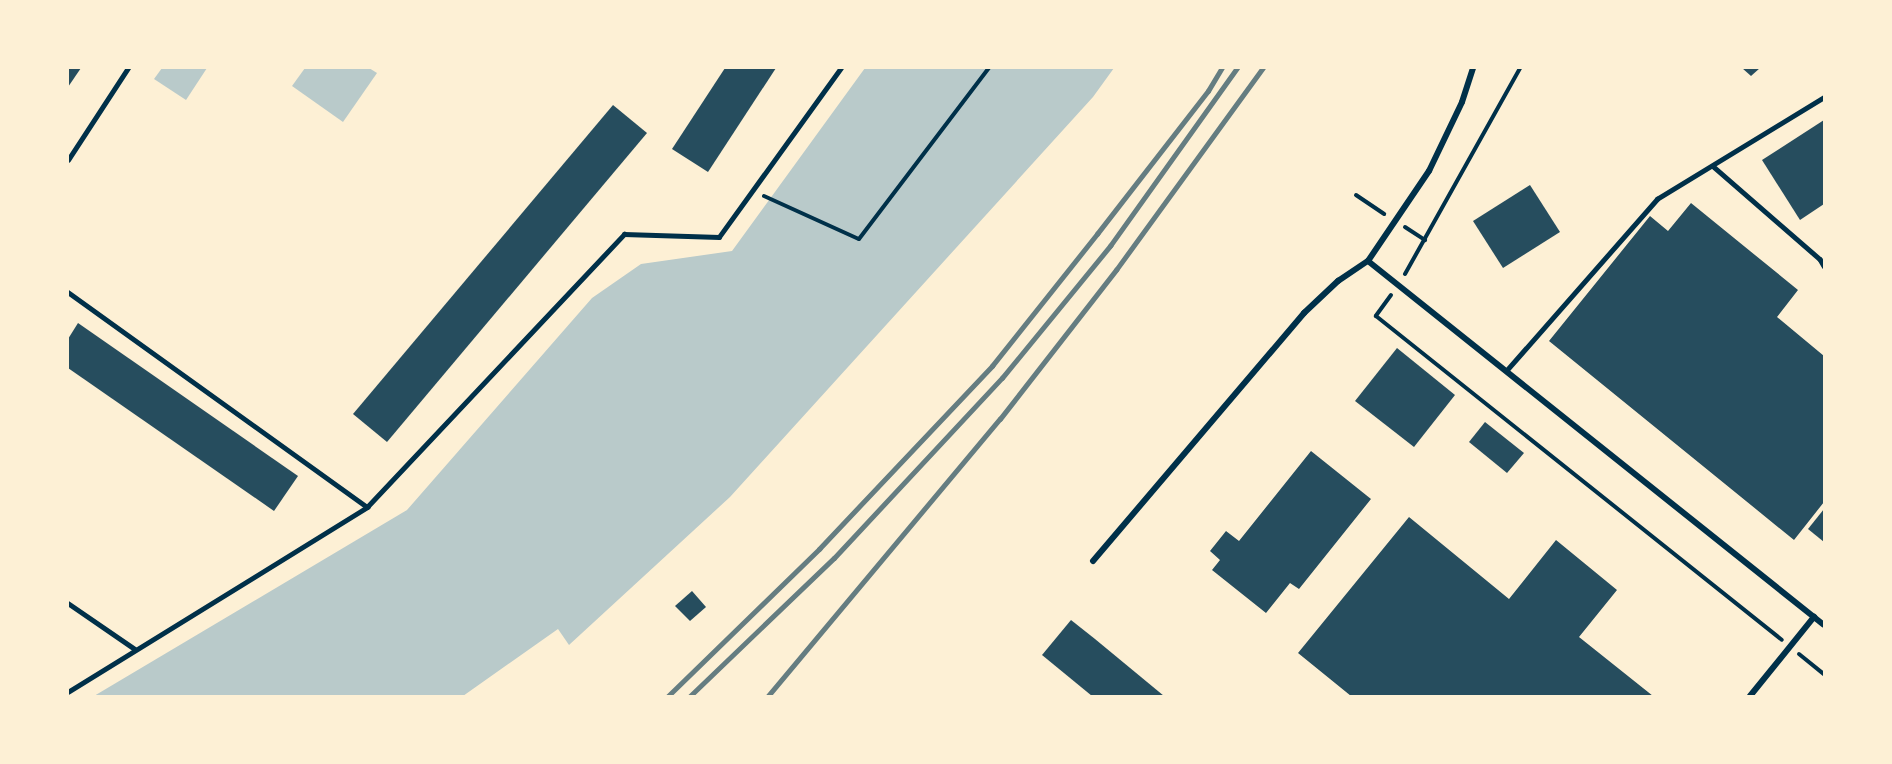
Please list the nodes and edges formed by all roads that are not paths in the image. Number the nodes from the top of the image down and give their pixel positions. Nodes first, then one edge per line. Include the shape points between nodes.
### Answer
1 (128, 68) edge
2 (841, 68) edge
3 (1473, 68) edge
4 (1824, 97) edge
5 (68, 159) edge
6 (1714, 167) junction
7 (1368, 261) junction
8 (1824, 266) edge
9 (68, 292) edge
10 (1506, 370) junction
11 (367, 507) junction
12 (1093, 561) dead end
13 (68, 603) edge
14 (1814, 616) junction
15 (1824, 625) edge
16 (135, 649) junction
17 (68, 692) edge
18 (1750, 696) edge

1 - 5 lane
2 - 11 lane via 719,237 624,234
3 - 7 street via 1462,102 1429,171
4 - 6 lane
6 - 8 lane
6 - 10 lane via 1657,199
7 - 10 street
7 - 12 street via 1338,281 1304,313
9 - 11 lane
10 - 14 street
11 - 16 lane
13 - 16 lane
14 - 15 street
14 - 18 street
16 - 17 lane

